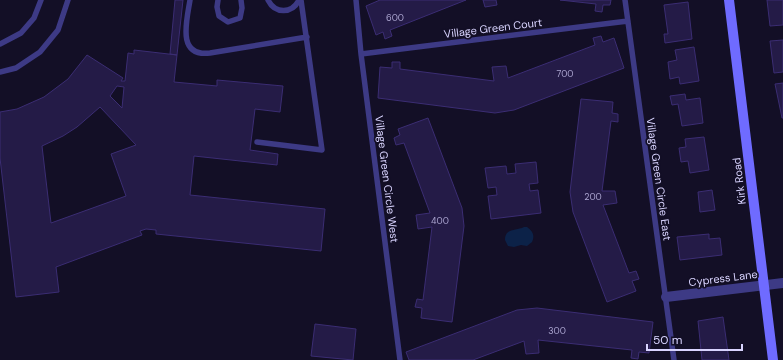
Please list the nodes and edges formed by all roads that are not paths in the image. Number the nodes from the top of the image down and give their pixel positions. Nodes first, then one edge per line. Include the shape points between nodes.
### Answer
1 (41, 0) edge
2 (68, 0) edge
3 (190, 0) edge
4 (218, 0) edge
5 (241, 0) edge
6 (268, 0) edge
7 (300, 0) edge
8 (356, 0) edge
9 (625, 0) edge
10 (729, 0) edge
11 (628, 22) junction
12 (307, 38) junction
13 (0, 44) edge
14 (361, 54) junction
15 (0, 72) edge
16 (257, 142) dead end
17 (783, 283) edge
18 (764, 286) junction
19 (666, 297) junction
20 (400, 360) edge
21 (674, 360) edge
22 (773, 360) edge

1 - 13 lane via 34,18 21,33
2 - 15 lane via 58,30 40,52 16,68
3 - 12 lane via 186,37 197,52 210,53
4 - 5 lane via 219,16 228,22 240,18
6 - 7 lane via 281,11 292,9
7 - 12 lane
8 - 14 lane, Village Green Circle West
9 - 11 lane, Village Green Circle East
10 - 18 street, Kirk Road
11 - 14 lane, Village Green Court
11 - 19 lane, Village Green Circle East
12 - 16 lane via 322,150
14 - 20 lane, Village Green Circle West
17 - 18 street, Cypress Lane
18 - 19 street, Cypress Lane
18 - 22 street, Kirk Road
19 - 21 lane, Village Green Circle East

